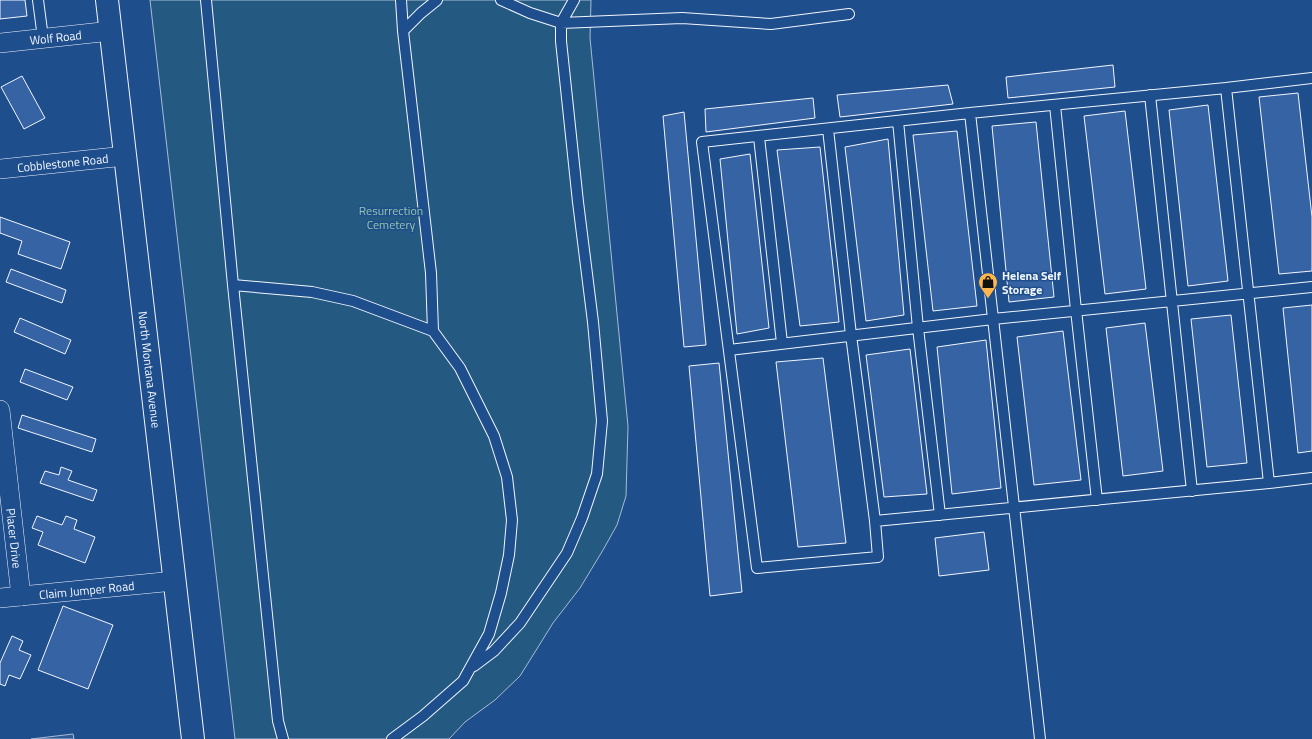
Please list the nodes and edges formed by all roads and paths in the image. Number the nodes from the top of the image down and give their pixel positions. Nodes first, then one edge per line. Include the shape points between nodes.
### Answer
1 (38, 0) edge
2 (107, 0) edge
3 (206, 0) edge
4 (401, 0) edge
5 (437, 0) edge
6 (501, 0) edge
7 (574, 0) edge
8 (848, 14) dead end
9 (561, 23) junction
10 (111, 31) junction
11 (403, 31) junction
12 (43, 38) junction
13 (0, 43) edge
14 (1312, 78) edge
15 (1226, 88) junction
16 (1150, 95) junction
17 (1055, 105) junction
18 (970, 113) junction
19 (898, 121) junction
20 (828, 129) junction
21 (759, 136) junction
22 (126, 156) junction
23 (0, 169) edge
24 (233, 285) junction
25 (1312, 287) edge
26 (1248, 293) junction
27 (1171, 301) junction
28 (1076, 310) junction
29 (993, 319) junction
30 (918, 328) junction
31 (433, 331) junction
32 (851, 335) junction
33 (782, 343) junction
34 (729, 350) junction
35 (0, 410) edge
36 (1312, 478) edge
37 (1269, 483) junction
38 (1192, 491) junction
39 (1097, 500) junction
40 (1014, 508) junction
41 (940, 515) junction
42 (875, 521) junction
43 (174, 581) junction
44 (21, 596) junction
45 (0, 598) edge
46 (470, 668) junction
47 (193, 739) edge
48 (283, 739) edge
49 (392, 739) edge
50 (1040, 739) edge

1 - 12 lane
2 - 10 main road, North Montana Avenue
3 - 24 lane
4 - 11 lane
5 - 11 lane
6 - 9 lane
7 - 9 lane
8 - 9 lane via 771,24 682,18
9 - 46 lane via 602,421 597,474 567,553 543,590 520,623 494,651
10 - 12 street, Wolf Road
10 - 22 main road, North Montana Avenue
11 - 31 lane via 431,273
12 - 13 street, Wolf Road
14 - 15 lane
15 - 16 lane
15 - 26 lane
16 - 17 lane
16 - 27 lane
17 - 18 lane
17 - 28 lane
18 - 19 lane
18 - 29 lane
19 - 20 lane
19 - 30 lane
20 - 21 lane
20 - 32 lane
21 - 33 lane
21 - 34 lane via 702,142
22 - 23 street, Cobblestone Road
22 - 43 main road, North Montana Avenue
24 - 31 lane via 312,292 353,301
24 - 48 lane via 278,721
25 - 26 lane
26 - 27 lane
26 - 37 lane
27 - 28 lane
27 - 38 lane
28 - 29 lane
28 - 39 lane
29 - 30 lane
29 - 40 lane
30 - 32 lane
30 - 41 lane
31 - 46 lane via 460,368 494,436 509,491 512,520 509,555 501,593 489,634
32 - 33 lane
32 - 42 lane
33 - 34 lane
34 - 42 lane via 757,568 878,557
35 - 44 street, Placer Drive
36 - 37 lane
37 - 38 lane
38 - 39 lane
39 - 40 lane
40 - 41 lane
40 - 50 lane
41 - 42 lane
43 - 44 street, Claim Jumper Road
43 - 47 main road, North Montana Avenue
44 - 45 street, Claim Jumper Road
46 - 49 lane via 464,681

